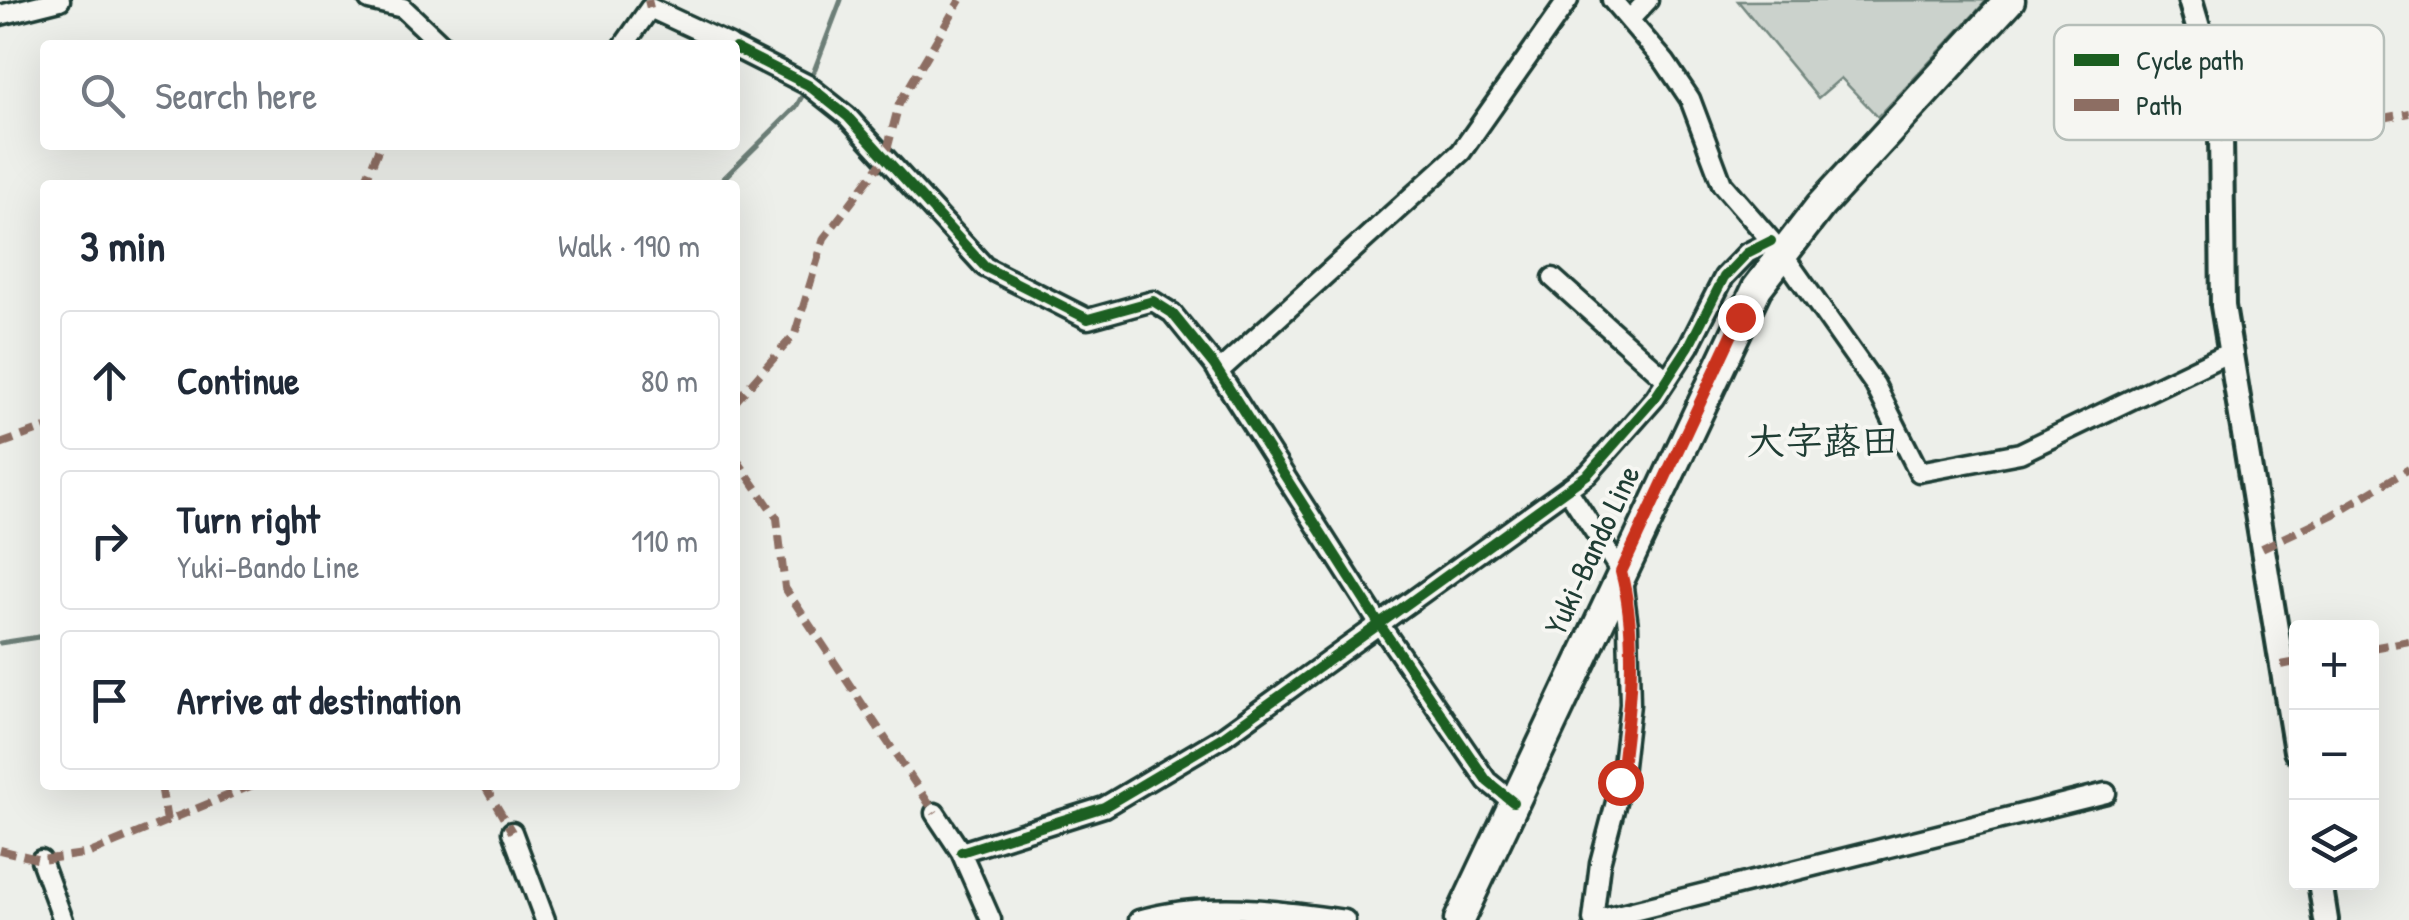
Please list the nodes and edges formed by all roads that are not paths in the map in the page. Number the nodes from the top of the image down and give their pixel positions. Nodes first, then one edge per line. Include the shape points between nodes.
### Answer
1 (60, 0) edge
2 (369, 0) edge
3 (1568, 0) edge
4 (1612, 0) edge
5 (1648, 0) edge
6 (2010, 0) edge
7 (2190, 0) edge
8 (0, 15) edge
9 (1630, 19) junction
10 (2198, 25) edge
11 (437, 40) edge
12 (628, 40) edge
13 (719, 40) edge
14 (740, 50) edge
15 (2221, 140) edge
16 (1776, 247) junction
17 (1553, 278) dead end
18 (2230, 352) junction
19 (1218, 372) junction
20 (1666, 380) junction
21 (1567, 489) junction
22 (1621, 572) junction
23 (1378, 622) junction
24 (2289, 710) edge
25 (2106, 794) dead end
26 (1513, 802) junction
27 (934, 812) dead end
28 (512, 832) dead end
29 (960, 852) junction
30 (41, 860) dead end
31 (2321, 890) edge
32 (63, 920) edge
33 (545, 920) edge
34 (991, 920) edge
35 (1140, 920) edge
36 (1345, 920) edge
37 (1459, 920) edge
38 (1595, 920) edge
39 (2326, 920) edge

1 - 8 street
2 - 11 street via 403,8
3 - 19 street via 1462,152
4 - 9 street
5 - 9 street
6 - 16 main road, Yuki-Bando Line
7 - 10 street
9 - 16 street via 1690,100 1713,170
12 - 13 street via 650,8
14 - 19 street via 808,85 846,116 986,267 1088,319 1153,301 1172,313
15 - 18 street
16 - 18 street via 1875,385 1919,472 2020,453
16 - 20 street via 1747,254 1724,277
16 - 22 main road, Yuki-Bando Line
17 - 20 street
18 - 24 street
19 - 23 street
20 - 21 street via 1588,474
21 - 22 street
21 - 23 street
22 - 26 main road, Yuki-Bando Line
22 - 38 street via 1630,704
23 - 26 street via 1487,780
23 - 29 street via 1224,736 1104,807
25 - 38 street
26 - 37 main road, Yuki-Bando Line
27 - 29 street
28 - 33 street
29 - 34 street
30 - 32 street
31 - 39 street
35 - 36 street via 1173,910 1265,909

